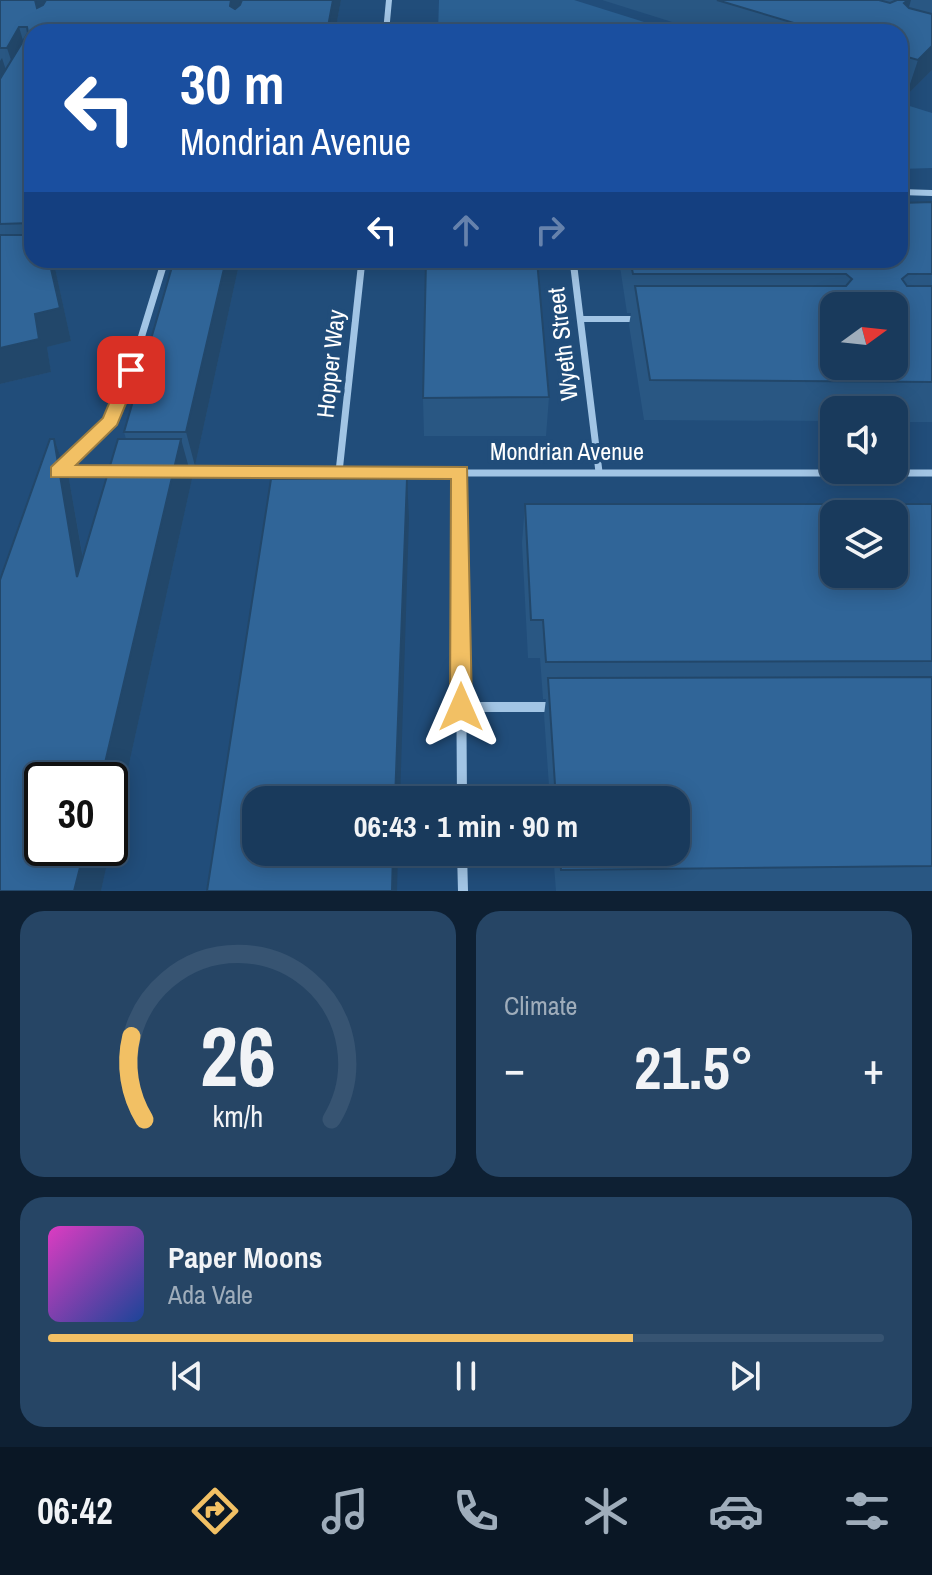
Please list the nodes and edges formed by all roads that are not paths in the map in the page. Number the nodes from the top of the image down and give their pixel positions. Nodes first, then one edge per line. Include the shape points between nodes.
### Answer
1 (389, 0) edge
2 (387, 24) edge
3 (908, 192) edge
4 (932, 193) edge
5 (163, 268) edge
6 (361, 268) edge
7 (574, 268) edge
8 (580, 319) junction
9 (645, 319) edge
10 (58, 472) junction
11 (339, 472) junction
12 (460, 472) junction
13 (599, 472) junction
14 (124, 473) edge
15 (170, 473) edge
16 (932, 473) edge
17 (52, 482) edge
18 (461, 707) junction
19 (573, 707) edge
20 (462, 786) edge
21 (462, 866) edge
22 (463, 891) edge

1 - 2 street
3 - 4 street
5 - 10 street via 111,421
6 - 11 street, Hopper Way
7 - 8 street, Wyeth Street
8 - 9 lane
8 - 13 street, Wyeth Street
10 - 14 street
10 - 17 street
11 - 12 street, Mondrian Avenue
11 - 15 street, Mondrian Avenue
12 - 13 street, Mondrian Avenue
12 - 18 street
13 - 16 street, Mondrian Avenue
18 - 19 street
18 - 20 street
21 - 22 street

